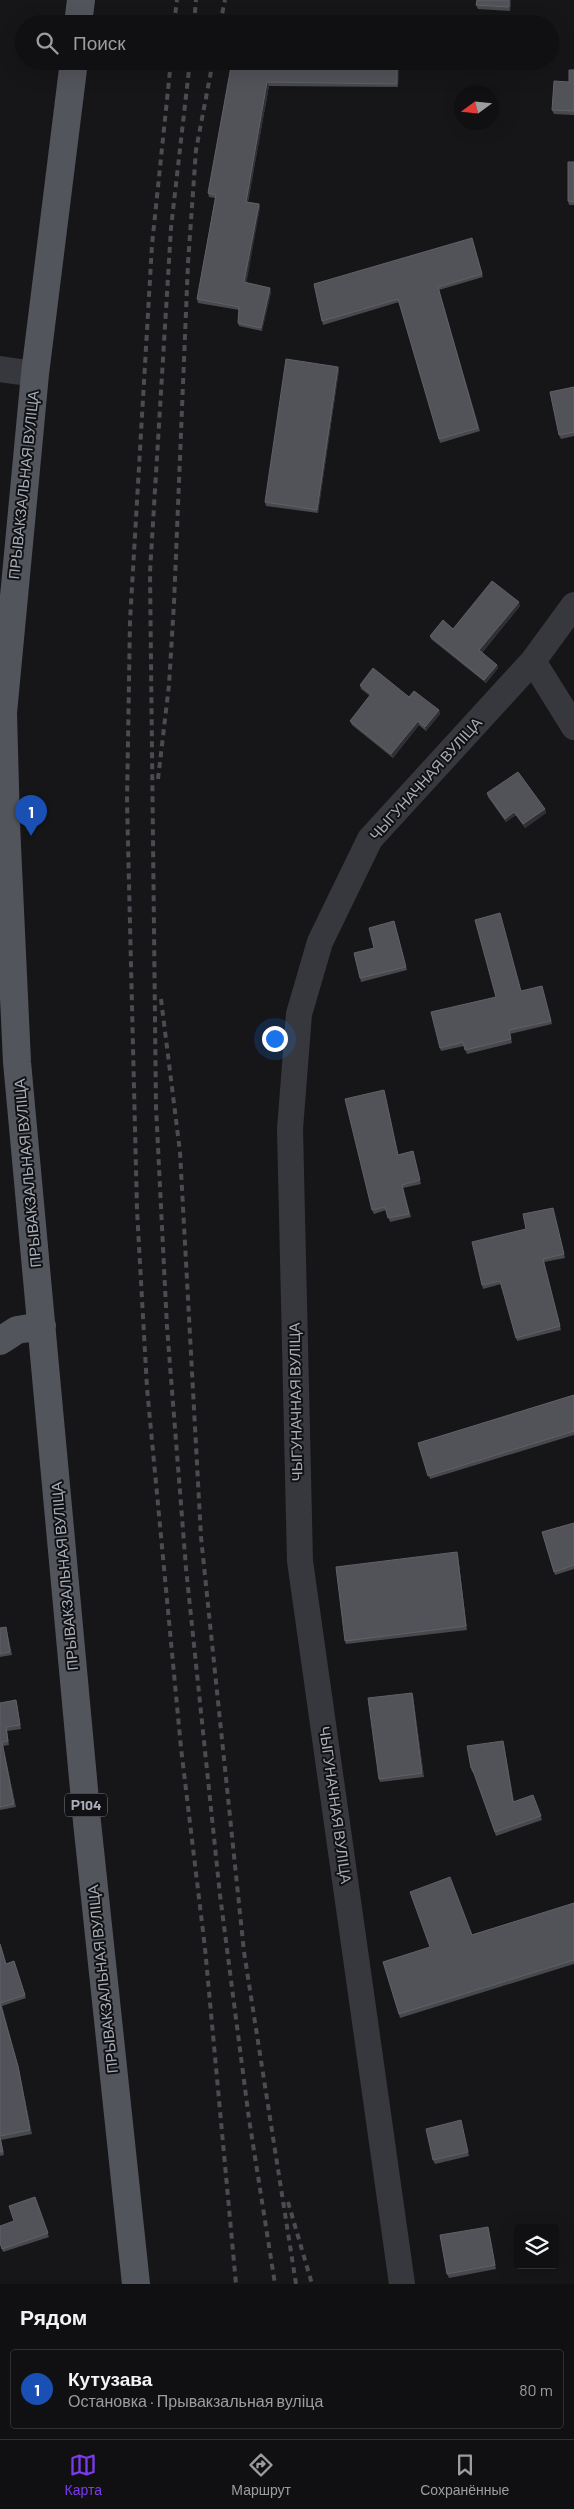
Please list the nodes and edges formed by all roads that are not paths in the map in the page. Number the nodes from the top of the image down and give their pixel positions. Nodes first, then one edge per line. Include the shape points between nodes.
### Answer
1 (81, 0) edge
2 (79, 15) edge
3 (73, 70) edge
4 (0, 369) edge
5 (35, 374) junction
6 (8, 565) edge
7 (574, 605) edge
8 (533, 661) junction
9 (574, 727) edge
10 (42, 1326) junction
11 (0, 1341) edge
12 (136, 2284) edge
13 (402, 2284) edge

1 - 2 main road
3 - 5 main road, ПРЫВАКЗАЛЬНАЯ ВУЛІЦА / Р104
4 - 5 street
5 - 6 main road, ПРЫВАКЗАЛЬНАЯ ВУЛІЦА / Р104
6 - 10 main road, ПРЫВАКЗАЛЬНАЯ ВУЛІЦА / Р104 via 3,713 6,824 17,1062
7 - 8 street, ЧЫГУНАЧНАЯ ВУЛІЦА
8 - 9 street
8 - 13 street, ЧЫГУНАЧНАЯ ВУЛІЦА via 370,839 320,942 302,1005 291,1119 300,1561
10 - 11 main road via 17,1330
10 - 12 main road, ПРЫВАКЗАЛЬНАЯ ВУЛІЦА / Р104 via 87,1822

